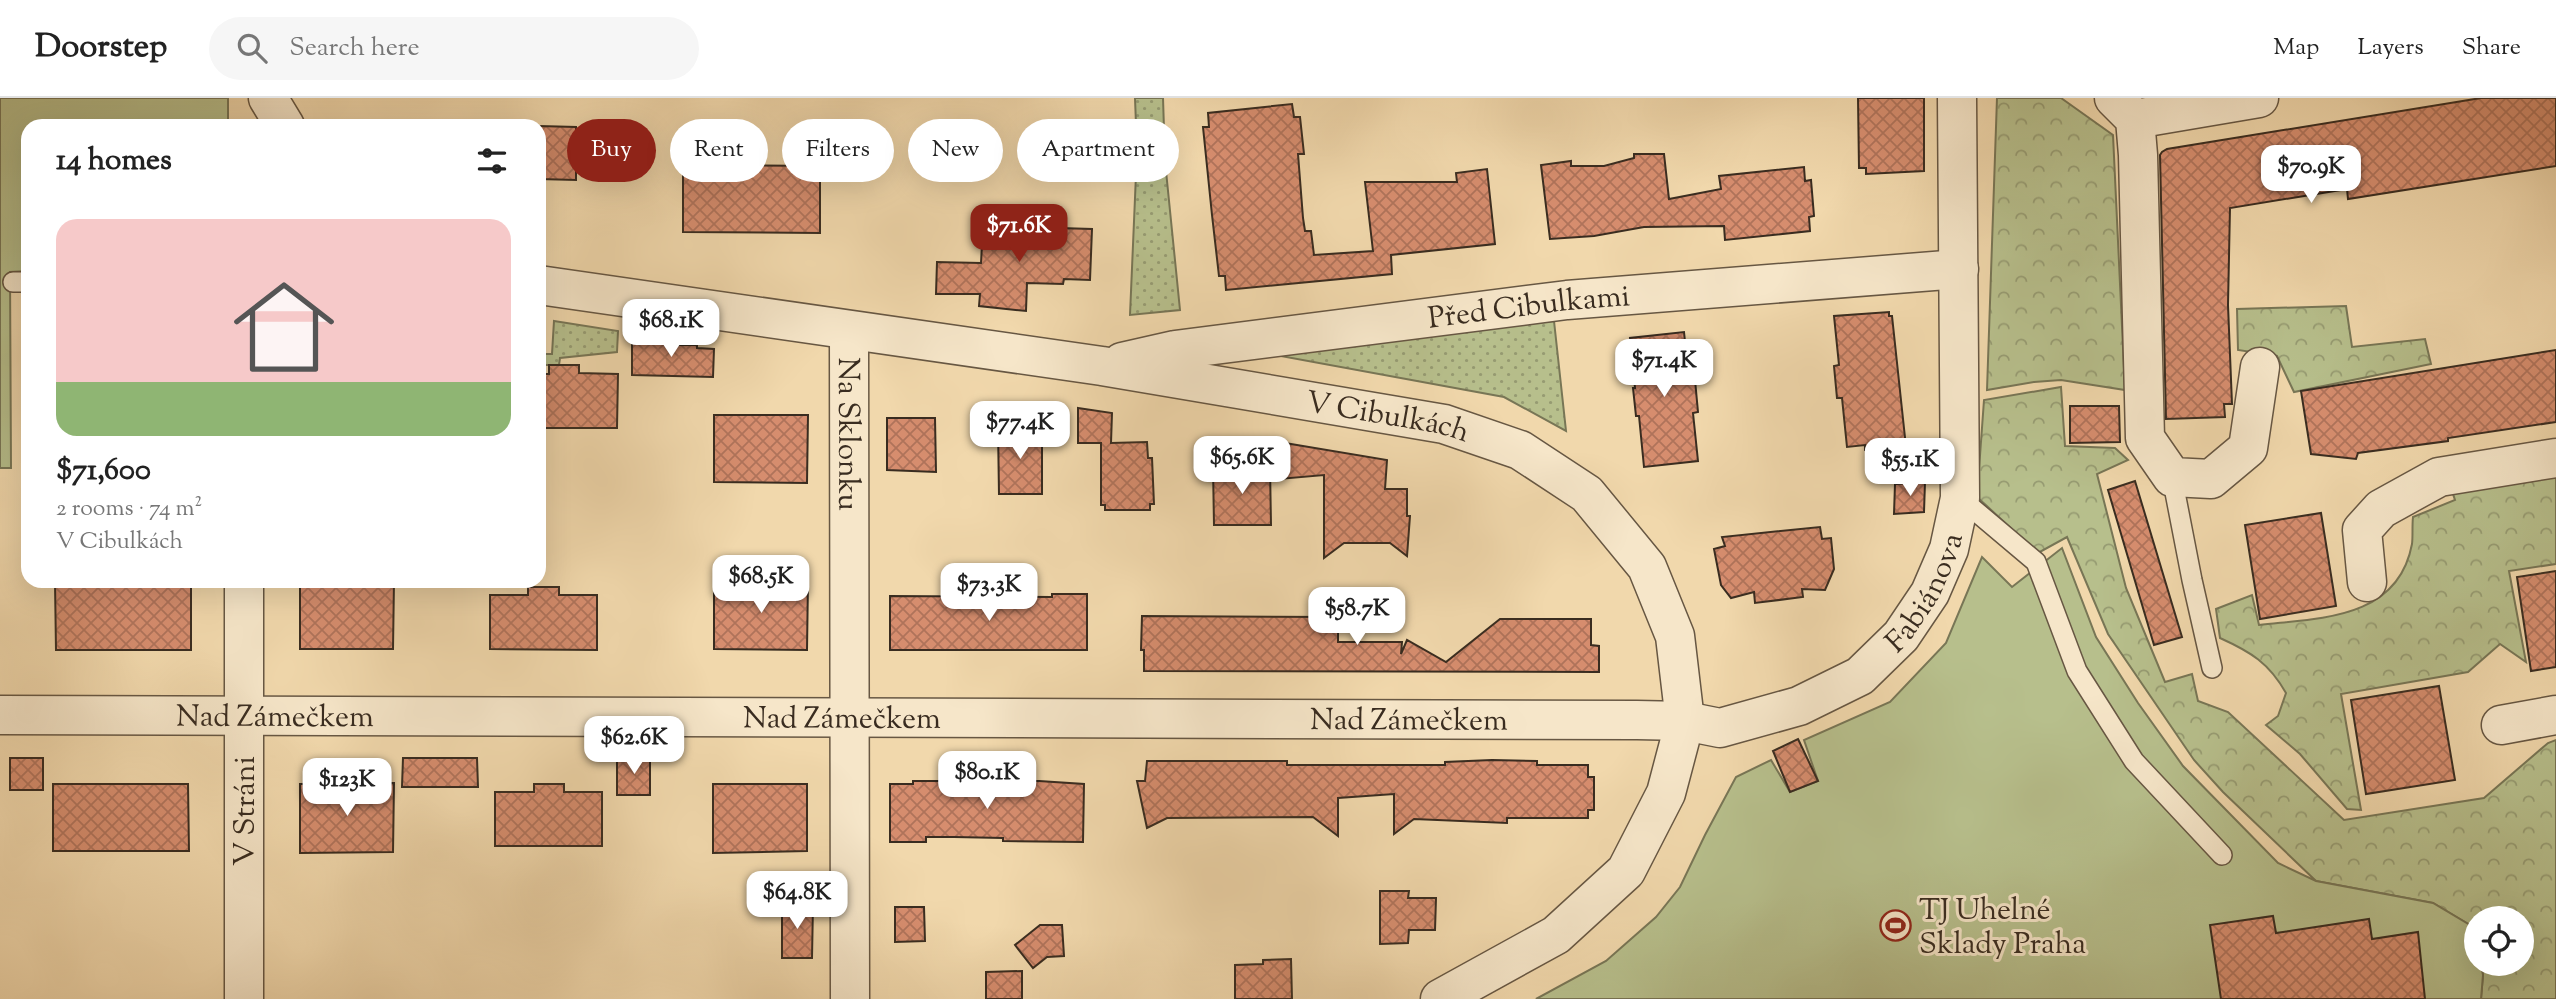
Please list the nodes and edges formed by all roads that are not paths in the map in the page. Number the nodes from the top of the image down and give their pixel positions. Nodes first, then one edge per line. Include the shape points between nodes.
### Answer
1 (263, 98) edge
2 (268, 98) edge
3 (1956, 98) edge
4 (2259, 98) edge
5 (2124, 108) edge
6 (258, 119) edge
7 (281, 119) edge
8 (1959, 270) junction
9 (546, 286) edge
10 (849, 331) junction
11 (1102, 366) junction
12 (2260, 367) dead end
13 (2556, 458) edge
14 (2172, 478) junction
15 (1960, 498) junction
16 (2367, 582) dead end
17 (243, 588) edge
18 (2212, 668) dead end
19 (0, 715) edge
20 (243, 715) junction
21 (2556, 715) edge
22 (851, 717) junction
23 (1685, 721) junction
24 (2501, 725) dead end
25 (2222, 855) dead end
26 (243, 999) edge
27 (850, 999) edge
28 (1440, 999) edge

1 - 6 street
2 - 7 street
3 - 8 street, Fabiánova
4 - 5 street
5 - 14 street via 2138,155 2145,438
8 - 11 street, Před Cibulkami via 1567,300 1175,350
8 - 15 street, Fabiánova
9 - 10 street, V Cibulkách
10 - 11 street, V Cibulkách
10 - 22 street, Na Sklonku
11 - 23 street, V Cibulkách via 1444,424 1520,450 1587,494 1647,567 1675,636
12 - 14 street via 2248,448 2211,479
13 - 16 street via 2439,477 2381,509 2362,530
14 - 18 lane
15 - 23 street, Fabiánova via 1949,549 1930,593 1901,636 1860,676 1799,706 1720,728
15 - 25 lane via 2036,562 2077,670 2134,761
17 - 20 street, V Stráni
19 - 20 street, Nad Zámečkem
20 - 22 street, Nad Zámečkem
20 - 26 street, V Stráni
21 - 24 street
22 - 23 street, Nad Zámečkem
22 - 27 street, Na Sklonku
23 - 28 street, V Cibulkách via 1666,793 1626,871 1556,935

